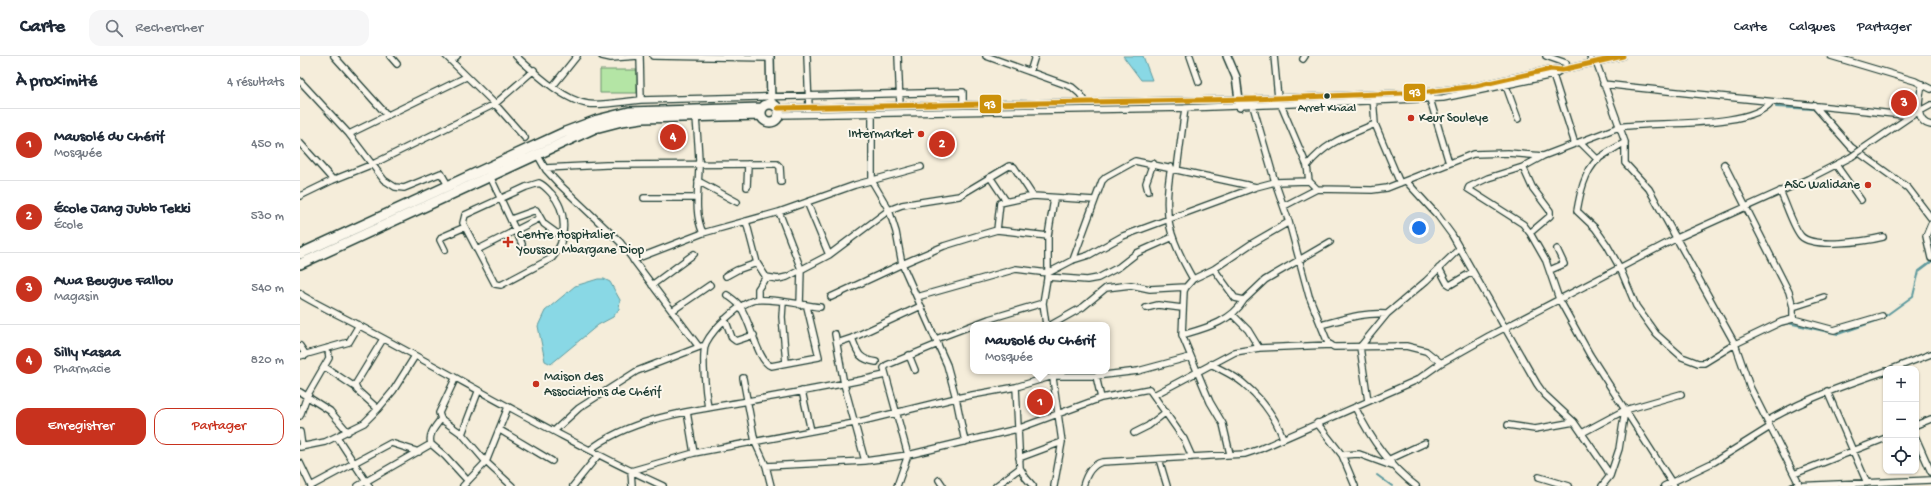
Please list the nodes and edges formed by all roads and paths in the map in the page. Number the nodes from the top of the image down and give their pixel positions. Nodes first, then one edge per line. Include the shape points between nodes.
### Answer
1 (334, 56) edge
2 (390, 56) edge
3 (446, 56) edge
4 (457, 56) edge
5 (516, 56) edge
6 (528, 56) edge
7 (577, 56) edge
8 (602, 56) edge
9 (639, 56) edge
10 (653, 56) edge
11 (735, 56) edge
12 (807, 56) edge
13 (898, 56) edge
14 (1035, 56) edge
15 (1039, 56) edge
16 (1190, 56) edge
17 (1227, 56) edge
18 (1274, 56) edge
19 (1546, 56) edge
20 (1565, 56) edge
21 (1590, 56) edge
22 (1624, 56) edge
23 (1831, 56) edge
24 (770, 57) edge
25 (990, 57) edge
26 (451, 61) junction
27 (523, 62) junction
28 (1594, 62) junction
29 (1033, 63) junction
30 (397, 64) dead end
31 (1567, 65) junction
32 (534, 70) junction
33 (1561, 70) junction
34 (1030, 72) junction
35 (1553, 75) junction
36 (466, 77) junction
37 (300, 81) edge
38 (1199, 82) dead end
39 (1603, 84) junction
40 (1922, 84) junction
41 (553, 86) junction
42 (1506, 86) junction
43 (306, 88) junction
44 (1931, 89) edge
45 (300, 90) edge
46 (900, 92) junction
47 (1373, 93) junction
48 (809, 94) junction
49 (1278, 98) junction
50 (1430, 99) junction
51 (641, 100) junction
52 (1373, 101) junction
53 (1086, 102) junction
54 (1771, 102) junction
55 (1239, 103) junction
56 (496, 104) junction
57 (963, 104) junction
58 (900, 105) junction
59 (1281, 105) junction
60 (1814, 105) junction
61 (1931, 105) edge
62 (774, 106) junction
63 (1253, 106) junction
64 (810, 108) junction
65 (1186, 108) junction
66 (761, 112) junction
67 (1918, 112) junction
68 (872, 114) junction
69 (387, 115) junction
70 (1911, 116) junction
71 (696, 117) junction
72 (1518, 119) dead end
73 (1375, 124) junction
74 (1931, 125) edge
75 (1619, 127) junction
76 (349, 134) junction
77 (526, 138) dead end
78 (1625, 142) junction
79 (300, 143) edge
80 (1578, 143) junction
81 (537, 154) junction
82 (1543, 156) junction
83 (1598, 160) junction
84 (1153, 163) junction
85 (1449, 163) junction
86 (373, 164) junction
87 (699, 164) junction
88 (748, 164) junction
89 (1724, 164) dead end
90 (1836, 165) junction
91 (1307, 166) junction
92 (921, 167) dead end
93 (1523, 167) junction
94 (545, 168) junction
95 (1174, 168) junction
96 (489, 173) junction
97 (990, 177) junction
98 (333, 180) junction
99 (698, 181) junction
100 (872, 181) junction
101 (1309, 181) junction
102 (1406, 181) junction
103 (781, 182) dead end
104 (1275, 182) junction
105 (1400, 183) junction
106 (449, 187) junction
107 (747, 187) dead end
108 (1256, 187) junction
109 (1317, 189) junction
110 (1148, 191) dead end
111 (1780, 191) junction
112 (300, 196) edge
113 (1033, 196) junction
114 (644, 198) dead end
115 (697, 198) junction
116 (501, 199) junction
117 (1054, 199) junction
118 (1094, 200) junction
119 (1861, 200) dead end
120 (1006, 201) junction
121 (737, 202) dead end
122 (807, 202) junction
123 (1284, 206) junction
124 (1747, 206) junction
125 (889, 210) junction
126 (779, 212) junction
127 (540, 218) junction
128 (1931, 218) edge
129 (511, 219) junction
130 (746, 221) junction
131 (1168, 221) junction
132 (1289, 222) junction
133 (1931, 224) edge
134 (465, 227) junction
135 (516, 230) junction
136 (997, 230) junction
137 (703, 233) junction
138 (1530, 233) junction
139 (1048, 236) junction
140 (562, 237) junction
141 (1883, 237) dead end
142 (1173, 238) junction
143 (1677, 238) junction
144 (1330, 242) dead end
145 (522, 244) dead end
146 (1460, 248) junction
147 (1557, 249) dead end
148 (1930, 249) edge
149 (445, 250) dead end
150 (477, 250) junction
151 (300, 254) edge
152 (694, 254) dead end
153 (829, 255) junction
154 (1931, 258) edge
155 (633, 260) junction
156 (1073, 260) junction
157 (1300, 260) junction
158 (758, 263) junction
159 (300, 264) edge
160 (902, 264) junction
161 (1439, 268) junction
162 (1620, 268) junction
163 (802, 269) junction
164 (1214, 269) junction
165 (1550, 270) junction
166 (1472, 272) junction
167 (1048, 275) junction
168 (726, 276) dead end
169 (766, 277) junction
170 (1193, 279) junction
171 (652, 285) junction
172 (710, 285) dead end
173 (1186, 287) junction
174 (300, 293) edge
175 (727, 295) dead end
176 (831, 297) dead end
177 (917, 297) junction
178 (1824, 297) dead end
179 (1559, 299) junction
180 (758, 300) junction
181 (1244, 300) junction
182 (783, 302) junction
183 (1043, 302) junction
184 (800, 305) junction
185 (740, 306) junction
186 (921, 306) junction
187 (807, 307) junction
188 (820, 307) dead end
189 (1793, 307) junction
190 (1146, 308) dead end
191 (1182, 308) junction
192 (672, 311) junction
193 (1232, 314) junction
194 (1387, 314) junction
195 (1882, 316) dead end
196 (725, 319) junction
197 (1793, 319) junction
198 (982, 322) edge
199 (1046, 322) edge
200 (1056, 322) edge
201 (359, 325) junction
202 (1321, 325) junction
203 (970, 327) edge
204 (1504, 328) junction
205 (835, 334) dead end
206 (754, 335) junction
207 (1182, 335) junction
208 (852, 338) junction
209 (383, 339) junction
210 (937, 342) junction
211 (837, 343) junction
212 (706, 344) junction
213 (1736, 344) junction
214 (1331, 345) junction
215 (300, 346) edge
216 (699, 347) junction
217 (328, 348) junction
218 (1259, 348) junction
219 (1360, 348) junction
220 (1931, 354) edge
221 (909, 355) junction
222 (303, 356) edge
223 (415, 356) junction
224 (1190, 357) junction
225 (876, 362) dead end
226 (786, 363) junction
227 (1441, 363) junction
228 (1211, 364) junction
229 (1900, 366) edge
230 (325, 367) junction
231 (915, 370) dead end
232 (1196, 372) junction
233 (1883, 372) edge
234 (1052, 374) edge
235 (885, 375) junction
236 (1096, 376) junction
237 (743, 378) dead end
238 (455, 379) junction
239 (844, 384) junction
240 (355, 387) junction
241 (1016, 387) junction
242 (802, 391) junction
243 (1827, 391) junction
244 (300, 392) edge
245 (478, 392) junction
246 (1681, 394) dead end
247 (1154, 395) junction
248 (307, 396) junction
249 (956, 398) junction
250 (1102, 398) junction
251 (1368, 401) junction
252 (747, 402) junction
253 (508, 407) junction
254 (1355, 407) junction
255 (708, 408) junction
256 (378, 409) junction
257 (1625, 410) junction
258 (687, 412) junction
259 (1166, 412) junction
260 (896, 413) junction
261 (1059, 414) junction
262 (300, 416) edge
263 (441, 419) junction
264 (1931, 419) edge
265 (1767, 421) junction
266 (1574, 422) junction
267 (854, 423) junction
268 (1317, 424) junction
269 (1919, 424) edge
270 (1508, 425) dead end
271 (1770, 427) junction
272 (1018, 429) junction
273 (500, 430) junction
274 (554, 431) junction
275 (811, 431) junction
276 (300, 432) edge
277 (348, 432) junction
278 (1134, 433) dead end
279 (1582, 433) junction
280 (462, 434) junction
281 (337, 437) junction
282 (1283, 438) junction
283 (1883, 439) edge
284 (755, 442) junction
285 (965, 442) junction
286 (1062, 442) junction
287 (1425, 443) dead end
288 (430, 444) junction
289 (1919, 445) edge
290 (301, 447) edge
291 (590, 450) junction
292 (419, 452) junction
293 (694, 452) junction
294 (1854, 452) junction
295 (599, 454) junction
296 (1230, 454) junction
297 (908, 455) junction
298 (1342, 455) junction
299 (1192, 457) junction
300 (1019, 458) junction
301 (1158, 459) junction
302 (1388, 460) junction
303 (552, 461) dead end
304 (865, 461) junction
305 (486, 462) junction
306 (300, 463) edge
307 (353, 463) junction
308 (766, 466) junction
309 (1392, 466) junction
310 (1020, 468) junction
311 (631, 471) junction
312 (1931, 472) edge
313 (302, 473) edge
314 (1794, 474) junction
315 (1610, 476) junction
316 (1539, 477) dead end
317 (939, 480) dead end
318 (1931, 480) edge
319 (468, 481) junction
320 (1867, 483) junction
321 (367, 484) edge
322 (1673, 484) edge
323 (311, 486) edge
324 (358, 486) edge
325 (463, 486) edge
326 (512, 486) edge
327 (573, 486) edge
328 (632, 486) edge
329 (663, 486) edge
330 (771, 486) edge
331 (897, 486) edge
332 (943, 486) edge
333 (996, 486) edge
334 (1033, 486) edge
335 (1054, 486) edge
336 (1083, 486) edge
337 (1167, 486) edge
338 (1355, 486) edge
339 (1416, 486) edge
340 (1569, 486) edge
341 (1602, 486) edge
342 (1664, 486) edge
343 (1793, 486) edge
344 (1800, 486) edge

1 - 69 street
2 - 30 street
3 - 26 street
4 - 26 street
5 - 27 street
6 - 27 street
7 - 41 street
8 - 9 street
9 - 51 street
10 - 11 street
11 - 24 street
12 - 48 street
13 - 46 street
14 - 29 street
15 - 29 street
16 - 38 street
17 - 55 street via 1236,77
18 - 49 street
19 - 31 street
20 - 31 street
21 - 28 street
22 - 28 street
23 - 40 street
24 - 62 street
25 - 34 street
26 - 36 street
27 - 32 street
28 - 31 street
28 - 39 street
29 - 34 street
31 - 33 street
32 - 41 street
32 - 56 street
33 - 35 street
33 - 47 street via 1550,69 1453,90
34 - 53 street via 1072,87
35 - 42 street
35 - 80 street
36 - 56 street
36 - 69 street
37 - 43 street
39 - 54 street
39 - 75 street
40 - 44 street
40 - 67 street
41 - 51 street via 568,97 587,104
42 - 50 street via 1455,97
42 - 72 street
43 - 45 street
43 - 76 street
46 - 48 street
46 - 57 street via 963,92
46 - 58 street
47 - 49 street
47 - 52 street
48 - 62 street
48 - 64 street
49 - 55 street
50 - 52 street
50 - 85 street
51 - 62 street
52 - 59 street
52 - 73 street
53 - 55 street
53 - 57 street
54 - 60 street
54 - 75 street via 1751,116 1739,118
55 - 63 street
55 - 65 street
56 - 77 street
56 - 86 street
57 - 58 street
58 - 64 street
59 - 63 street
59 - 91 street
60 - 70 street
60 - 128 street via 1852,146 1908,188
61 - 67 street
62 - 64 street
62 - 66 main road via 765,105
62 - 66 main road via 775,120 764,120
62 - 68 street
63 - 104 street
65 - 68 street
65 - 95 street
66 - 71 main road
66 - 96 main road via 644,111 609,116 565,132
67 - 70 street
67 - 74 street via 1924,122
68 - 100 street
69 - 76 street
70 - 90 street, bridge
71 - 81 main road via 642,118 608,124 579,134
71 - 87 street
73 - 91 street via 1330,143 1317,153
73 - 105 street
75 - 78 street
75 - 80 street
76 - 86 street
78 - 83 street
78 - 143 street via 1625,163 1649,189
79 - 98 street
80 - 82 street
80 - 83 street
81 - 94 street
81 - 96 main road
82 - 85 street via 1473,154
82 - 93 street
83 - 162 street via 1581,187 1578,211 1595,228
84 - 95 street
84 - 110 street via 1146,183
84 - 118 street via 1135,161 1104,178
85 - 102 street
86 - 98 street
86 - 106 street via 384,180 400,188 441,173
87 - 88 street
87 - 94 street
87 - 99 street
88 - 103 street via 779,164
88 - 107 street
89 - 124 street
90 - 111 street
90 - 119 street
91 - 101 street
92 - 100 street
93 - 138 street via 1532,187 1550,211 1550,216
93 - 138 street via 1488,178 1469,186 1468,189 1523,224
94 - 155 street via 566,192 620,242
95 - 108 street
95 - 131 street via 1166,200
96 - 106 main road
96 - 116 street
96 - 159 main road
97 - 113 street via 1012,166
97 - 120 street
97 - 125 street via 958,196 902,205
98 - 112 street
99 - 115 street
99 - 121 street
100 - 122 street
100 - 125 street
101 - 104 street
101 - 109 street
102 - 105 street
102 - 146 street via 1438,216
104 - 108 street
104 - 123 street
105 - 109 street via 1372,190
106 - 151 main road
108 - 131 street
109 - 123 street
111 - 124 street
111 - 141 street via 1799,233 1807,240 1824,244 1863,242
113 - 117 street
113 - 120 street
114 - 115 street
115 - 137 street via 698,224
116 - 129 street
116 - 134 street via 466,215 463,218
116 - 140 street via 535,184 542,184 559,204 564,226
117 - 118 street
117 - 139 street
118 - 156 street
120 - 136 street via 998,205
122 - 126 street
122 - 153 street
123 - 132 street
124 - 143 street
124 - 189 street via 1789,292
125 - 153 street
125 - 160 street
126 - 130 street
126 - 163 street
127 - 129 street via 536,210 533,210
127 - 135 street
127 - 140 street
129 - 135 street
130 - 137 street
130 - 158 street
131 - 142 street
131 - 156 street via 1123,236 1090,255
132 - 157 street
132 - 164 street
133 - 148 street via 1926,236
134 - 149 street via 440,240
134 - 150 street
135 - 145 street
135 - 150 street
136 - 139 street
136 - 160 street via 944,246
137 - 155 street
138 - 165 street
139 - 167 street
140 - 150 street via 552,258 501,285 492,282
142 - 167 street via 1137,253 1119,267 1098,278 1086,280
142 - 170 street
143 - 162 street
143 - 213 street
144 - 157 street
146 - 161 street
146 - 166 street
147 - 165 street via 1564,264
148 - 154 street
152 - 171 street
153 - 163 street
155 - 171 street
156 - 167 street
157 - 181 street via 1265,280
157 - 202 street via 1308,296
158 - 168 street
158 - 169 street
160 - 176 street
160 - 177 street
161 - 166 street via 1450,285
161 - 194 street
162 - 179 street
162 - 213 street via 1636,306 1656,334 1682,357 1704,363
163 - 169 street via 778,279
163 - 184 street
164 - 170 street
164 - 181 street via 1235,298
165 - 179 street
166 - 204 street
167 - 177 street via 1016,269
167 - 183 street
169 - 180 street via 758,289
170 - 173 street
171 - 192 street
172 - 192 street
173 - 191 street
173 - 200 street via 1150,289 1130,285 1106,288 1083,307
174 - 201 street
175 - 185 street
177 - 186 street
178 - 189 street
179 - 204 street
179 - 257 street
180 - 182 street
180 - 185 street
181 - 193 street
182 - 184 street
182 - 226 street
183 - 198 street
183 - 199 street
184 - 187 street
185 - 196 street
185 - 206 street
186 - 208 street
186 - 210 street
187 - 188 street
187 - 226 street via 819,357
189 - 197 street
190 - 191 street via 1158,305
191 - 207 street
192 - 216 street
193 - 207 street via 1207,328
193 - 218 street via 1248,330
194 - 202 street via 1359,314
194 - 219 street
195 - 197 street via 1834,330
196 - 206 street via 732,338 736,341
196 - 212 street
197 - 213 street via 1767,327
201 - 209 street
201 - 217 street via 351,341
202 - 214 street
203 - 210 street
204 - 227 street
204 - 266 street via 1544,394
205 - 211 street
206 - 226 street via 759,354 768,365
207 - 224 street
208 - 211 street
208 - 225 street via 860,356
209 - 223 street
209 - 240 street
210 - 221 street
210 - 249 street via 947,365
211 - 239 street
212 - 216 street
212 - 255 street via 704,372
213 - 265 street via 1750,387
214 - 218 street
214 - 219 street
215 - 222 street
216 - 274 street via 623,379 579,408
217 - 222 street
217 - 230 street via 330,356
218 - 228 street via 1235,352
219 - 227 street via 1406,346 1426,351
219 - 251 street
220 - 229 street
221 - 231 street
221 - 235 street via 884,366
223 - 238 street
223 - 256 street
224 - 232 street
224 - 236 street via 1138,371
227 - 251 street via 1417,380
228 - 232 street
228 - 282 street via 1243,382 1267,407 1277,422
230 - 240 street
230 - 248 street
232 - 247 street
232 - 296 street via 1223,424
233 - 243 street
234 - 236 street
234 - 241 street
234 - 261 street
235 - 239 street
235 - 260 street
236 - 250 street
237 - 252 street
238 - 245 street
238 - 263 street via 439,412
239 - 242 street
239 - 267 street
240 - 256 street
241 - 249 street
241 - 272 street
242 - 252 street
242 - 275 street
243 - 265 street
243 - 294 street
244 - 248 street
245 - 253 street
245 - 280 street
246 - 257 street
247 - 250 street via 1149,389
247 - 259 street
248 - 262 street
248 - 277 street via 330,411
249 - 260 street
249 - 285 street
250 - 261 street
251 - 254 street
252 - 255 street
252 - 284 street
253 - 273 street
253 - 274 street
254 - 268 street
254 - 302 street via 1370,436
255 - 258 street
256 - 277 street via 364,423
257 - 279 street
257 - 315 street via 1619,449
257 - 322 street
258 - 291 street via 612,435
258 - 293 street
259 - 278 street
259 - 299 street via 1184,439
260 - 267 street
260 - 297 street
261 - 272 street
261 - 286 street
263 - 280 street
263 - 288 street via 431,433
264 - 269 street
265 - 271 street
266 - 270 street via 1535,429
266 - 279 street
267 - 275 street
267 - 304 street
268 - 282 street
268 - 298 street
271 - 314 street
271 - 322 street
272 - 285 street
272 - 300 street
273 - 303 street
273 - 305 street
274 - 291 street
275 - 284 street
276 - 290 street
277 - 281 street
279 - 315 street
280 - 305 street
281 - 290 street
281 - 307 street
282 - 296 street via 1245,454
283 - 294 street
284 - 293 street
284 - 308 street
285 - 297 street
286 - 300 street
286 - 335 street
287 - 302 street
288 - 292 street
288 - 319 street
289 - 312 street
291 - 295 street
292 - 307 street via 391,443
292 - 321 street
293 - 311 street
294 - 314 street
294 - 320 street
295 - 311 street
295 - 327 street
296 - 299 street
297 - 304 street
297 - 331 street
298 - 309 street via 1359,454
298 - 338 street
299 - 301 street
300 - 310 street
301 - 336 street via 1096,463
301 - 337 street
302 - 309 street
304 - 308 street
305 - 319 street
305 - 326 street
306 - 313 street
307 - 321 street
307 - 323 street
308 - 330 street
309 - 339 street
310 - 333 street
310 - 334 street
311 - 328 street
311 - 329 street
313 - 323 street
314 - 344 street
315 - 341 street
316 - 340 street
317 - 332 street
318 - 320 street
319 - 325 street
320 - 344 street
321 - 324 street
322 - 342 street
343 - 344 street

